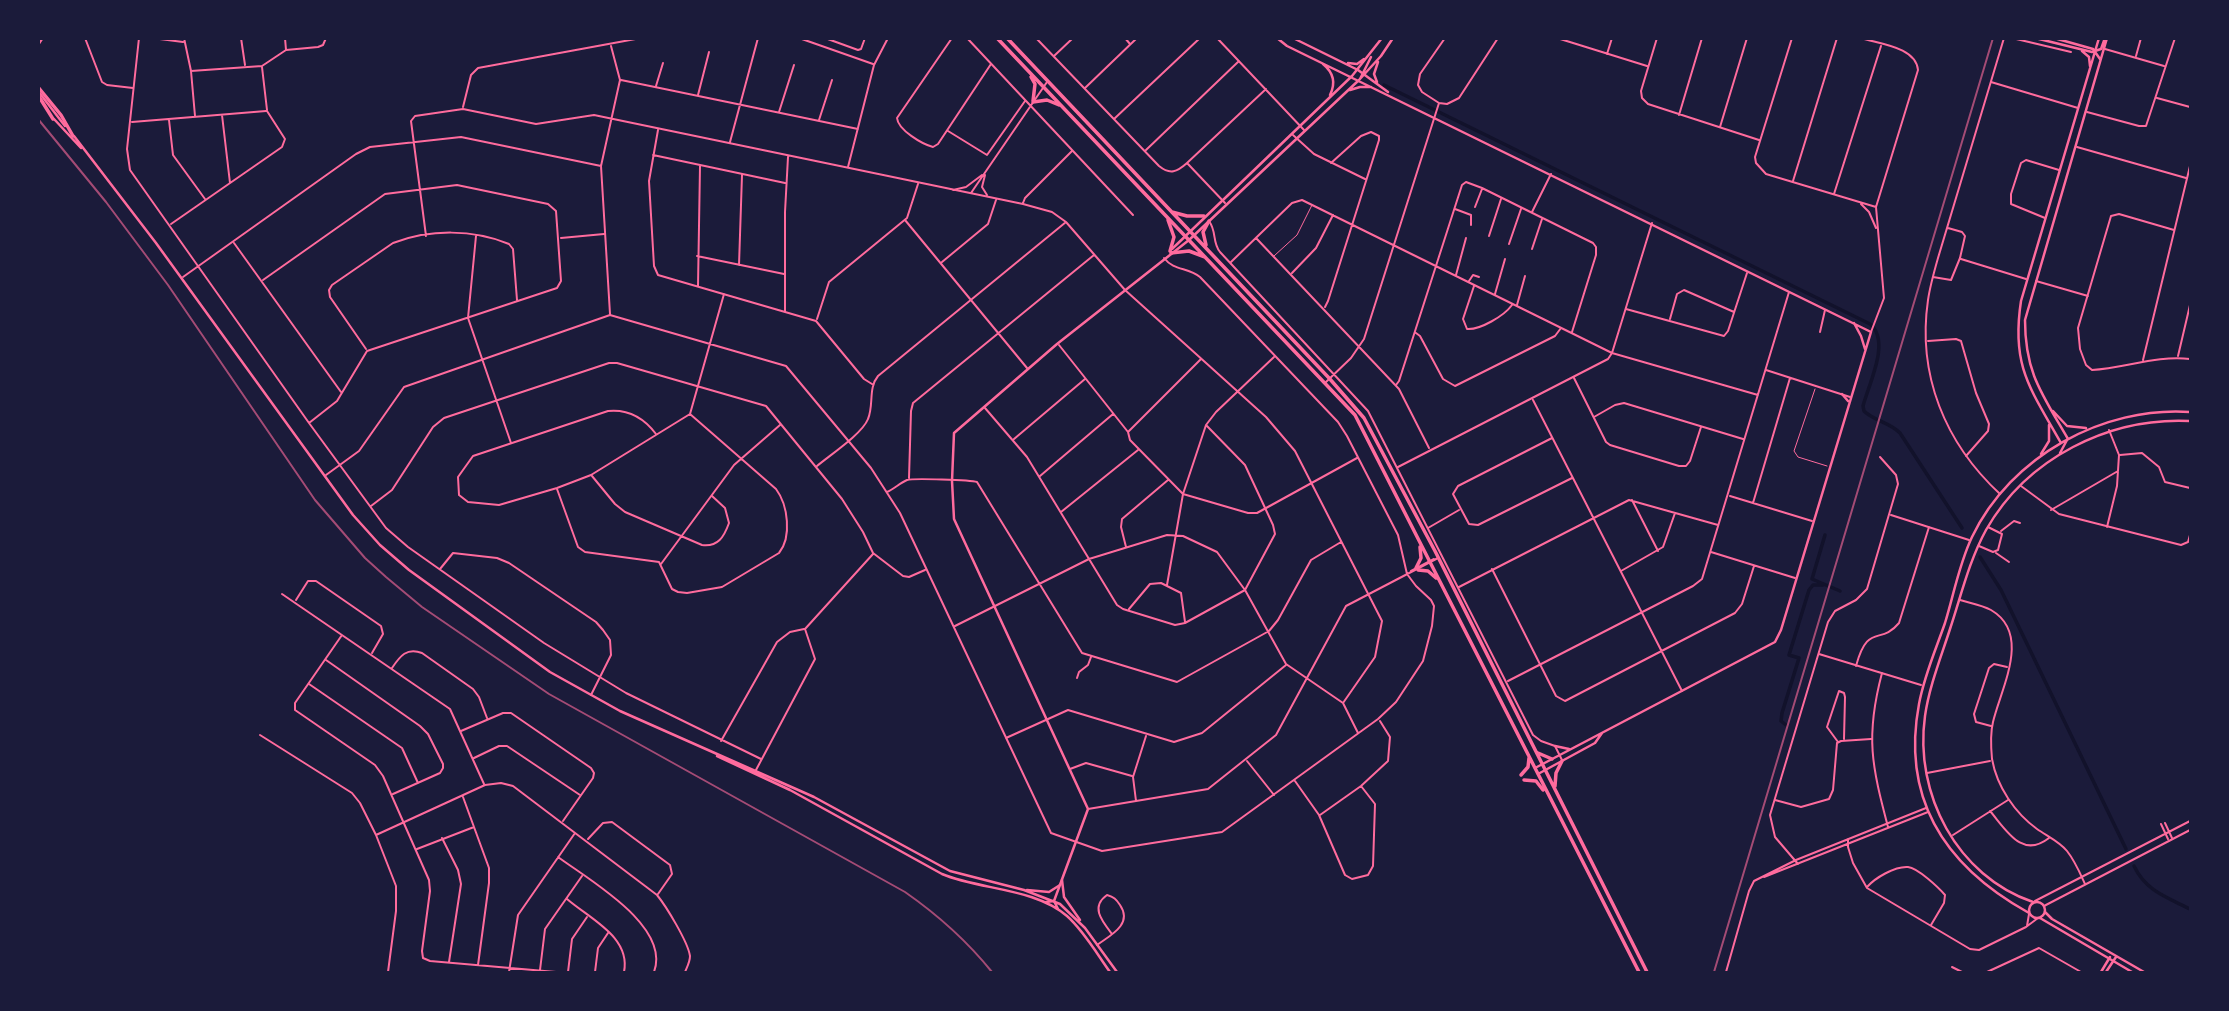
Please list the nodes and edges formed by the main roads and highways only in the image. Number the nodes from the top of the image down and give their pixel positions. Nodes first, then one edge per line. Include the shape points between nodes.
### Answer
1 (42, 38) edge
2 (997, 38) edge
3 (1007, 38) edge
4 (38, 44) edge
5 (1020, 63) junction
6 (38, 93) edge
7 (1069, 113) junction
8 (53, 119) road end
9 (74, 136) road end
10 (1171, 211) junction
11 (1164, 213) junction
12 (1204, 216) road end
13 (1209, 221) road end
14 (1211, 253) junction
15 (1207, 258) junction
16 (1327, 380) junction
17 (1418, 540) junction
18 (1440, 582) junction
19 (1534, 749) junction
20 (1528, 752) junction
21 (1552, 759) road end
22 (1562, 761) road end
23 (1558, 794) junction
24 (1552, 803) junction
25 (1639, 972) edge
26 (1647, 972) edge

1 - 4 main road
2 - 5 main road
3 - 10 main road
5 - 7 main road
5 - 7 main road via 1035,85 1032,103 1050,100
6 - 8 main road
6 - 9 main road via 61,115
7 - 11 main road
10 - 12 main road
10 - 14 main road
11 - 15 main road
11 - 15 main road via 1174,233 1171,252 1189,251
13 - 14 main road via 1203,238
14 - 16 main road
15 - 16 main road
16 - 17 main road via 1359,422
16 - 19 main road via 1364,418
17 - 18 main road
17 - 18 main road via 1421,558 1417,569 1428,571
18 - 20 main road
19 - 21 main road
19 - 23 main road
20 - 24 main road
20 - 24 main road via 1523,777 1537,782
22 - 23 main road via 1556,777
23 - 26 main road
24 - 25 main road

